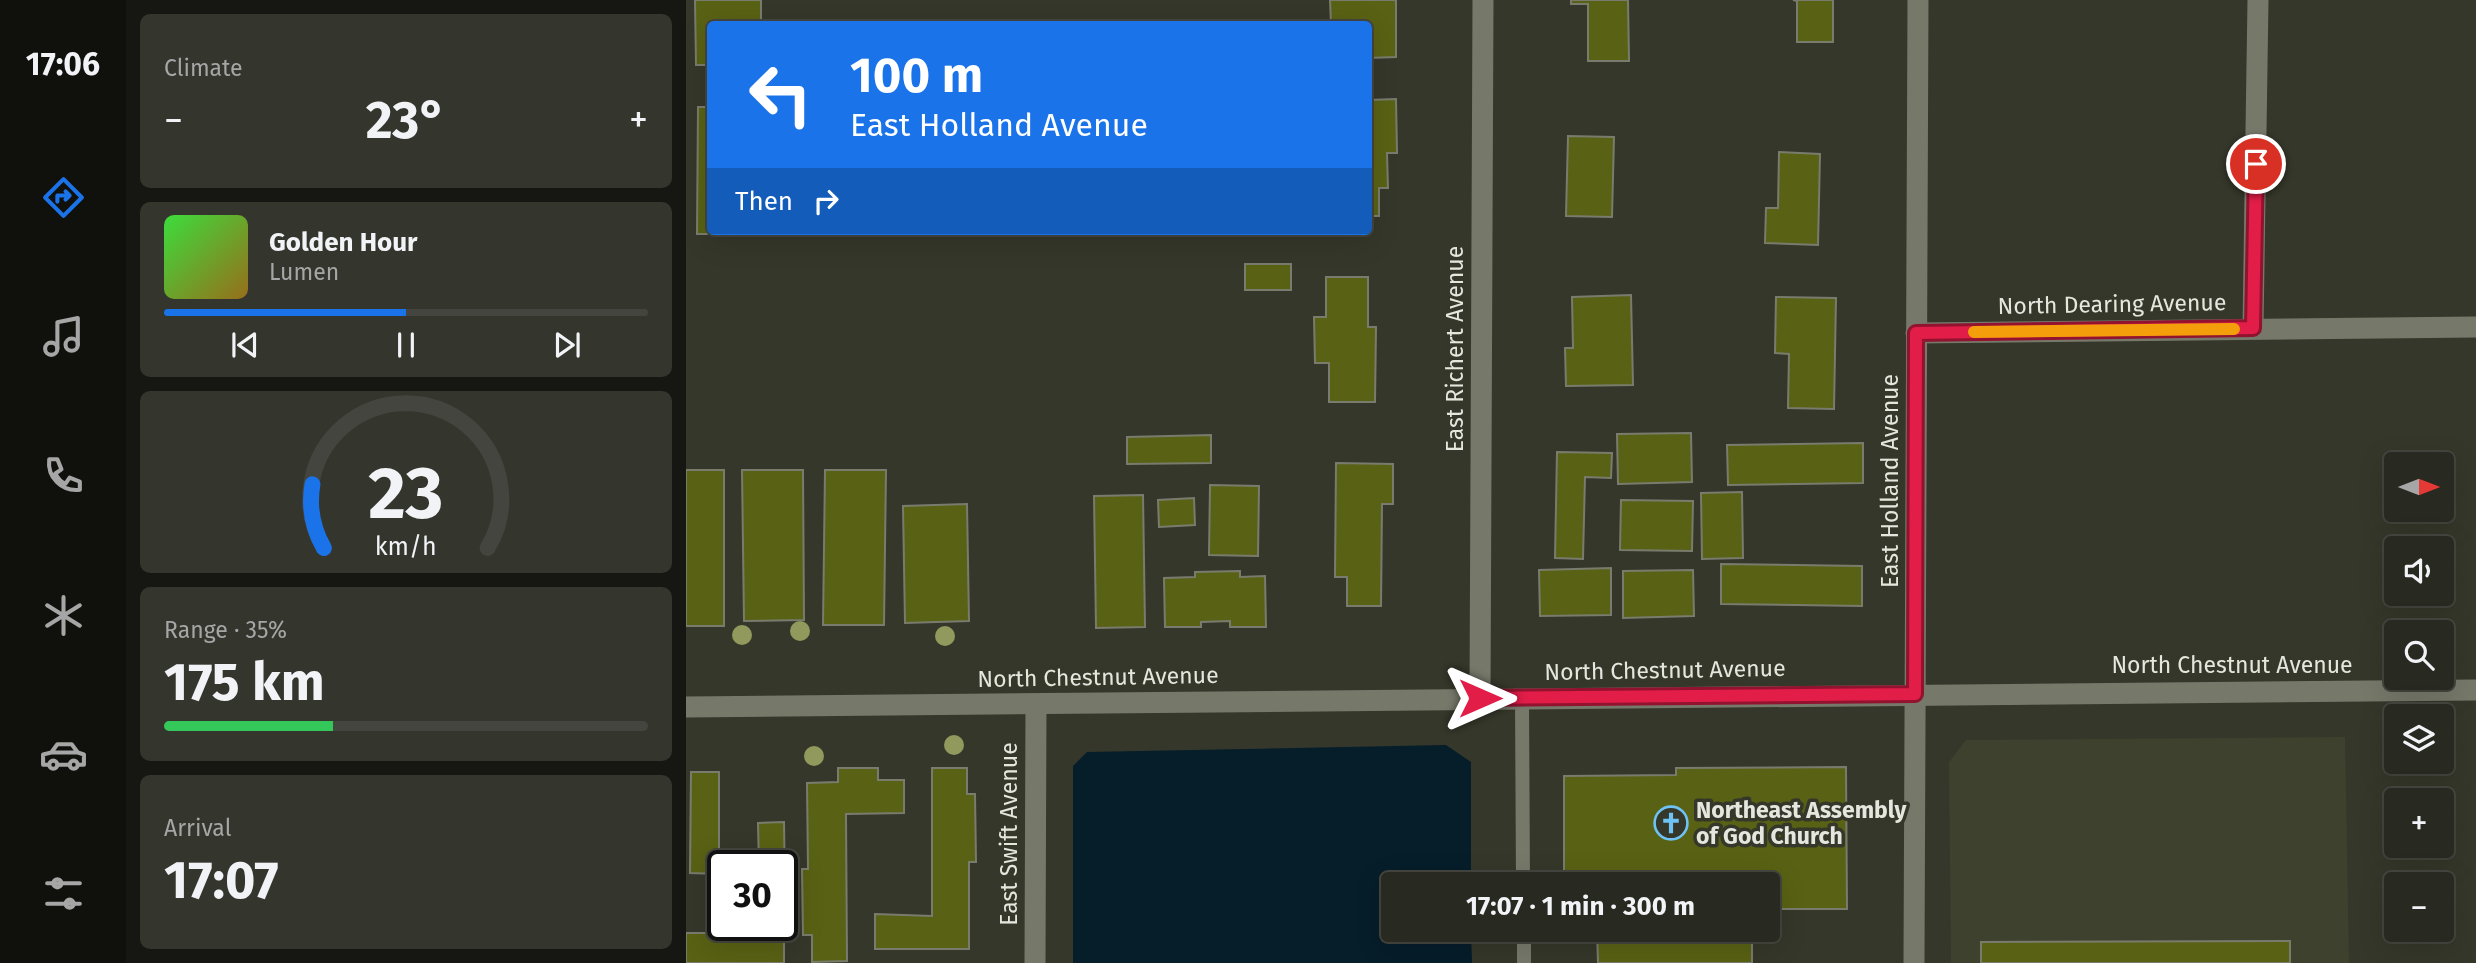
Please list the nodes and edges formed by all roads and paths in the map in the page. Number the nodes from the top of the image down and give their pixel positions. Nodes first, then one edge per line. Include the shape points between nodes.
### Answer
1 (1483, 0) edge
2 (1918, 0) edge
3 (2258, 0) edge
4 (2476, 327) edge
5 (2253, 328) junction
6 (1916, 333) junction
7 (2476, 690) edge
8 (1915, 694) junction
9 (1480, 698) junction
10 (1522, 698) junction
11 (1036, 704) junction
12 (686, 707) edge
13 (1523, 872) edge
14 (1524, 942) edge
15 (1035, 963) edge
16 (1524, 963) edge
17 (1914, 963) edge

1 - 9 street, East Richert Avenue
2 - 6 street, East Holland Avenue
3 - 5 street
4 - 5 street, North Dearing Avenue
5 - 6 street, North Dearing Avenue
6 - 8 street, East Holland Avenue
7 - 8 street, North Chestnut Avenue
8 - 10 street, North Chestnut Avenue
8 - 17 street, East Holland Avenue
9 - 10 street, North Chestnut Avenue
9 - 11 street, North Chestnut Avenue
10 - 13 lane
11 - 12 street, North Chestnut Avenue
11 - 15 street, East Swift Avenue
14 - 16 lane

